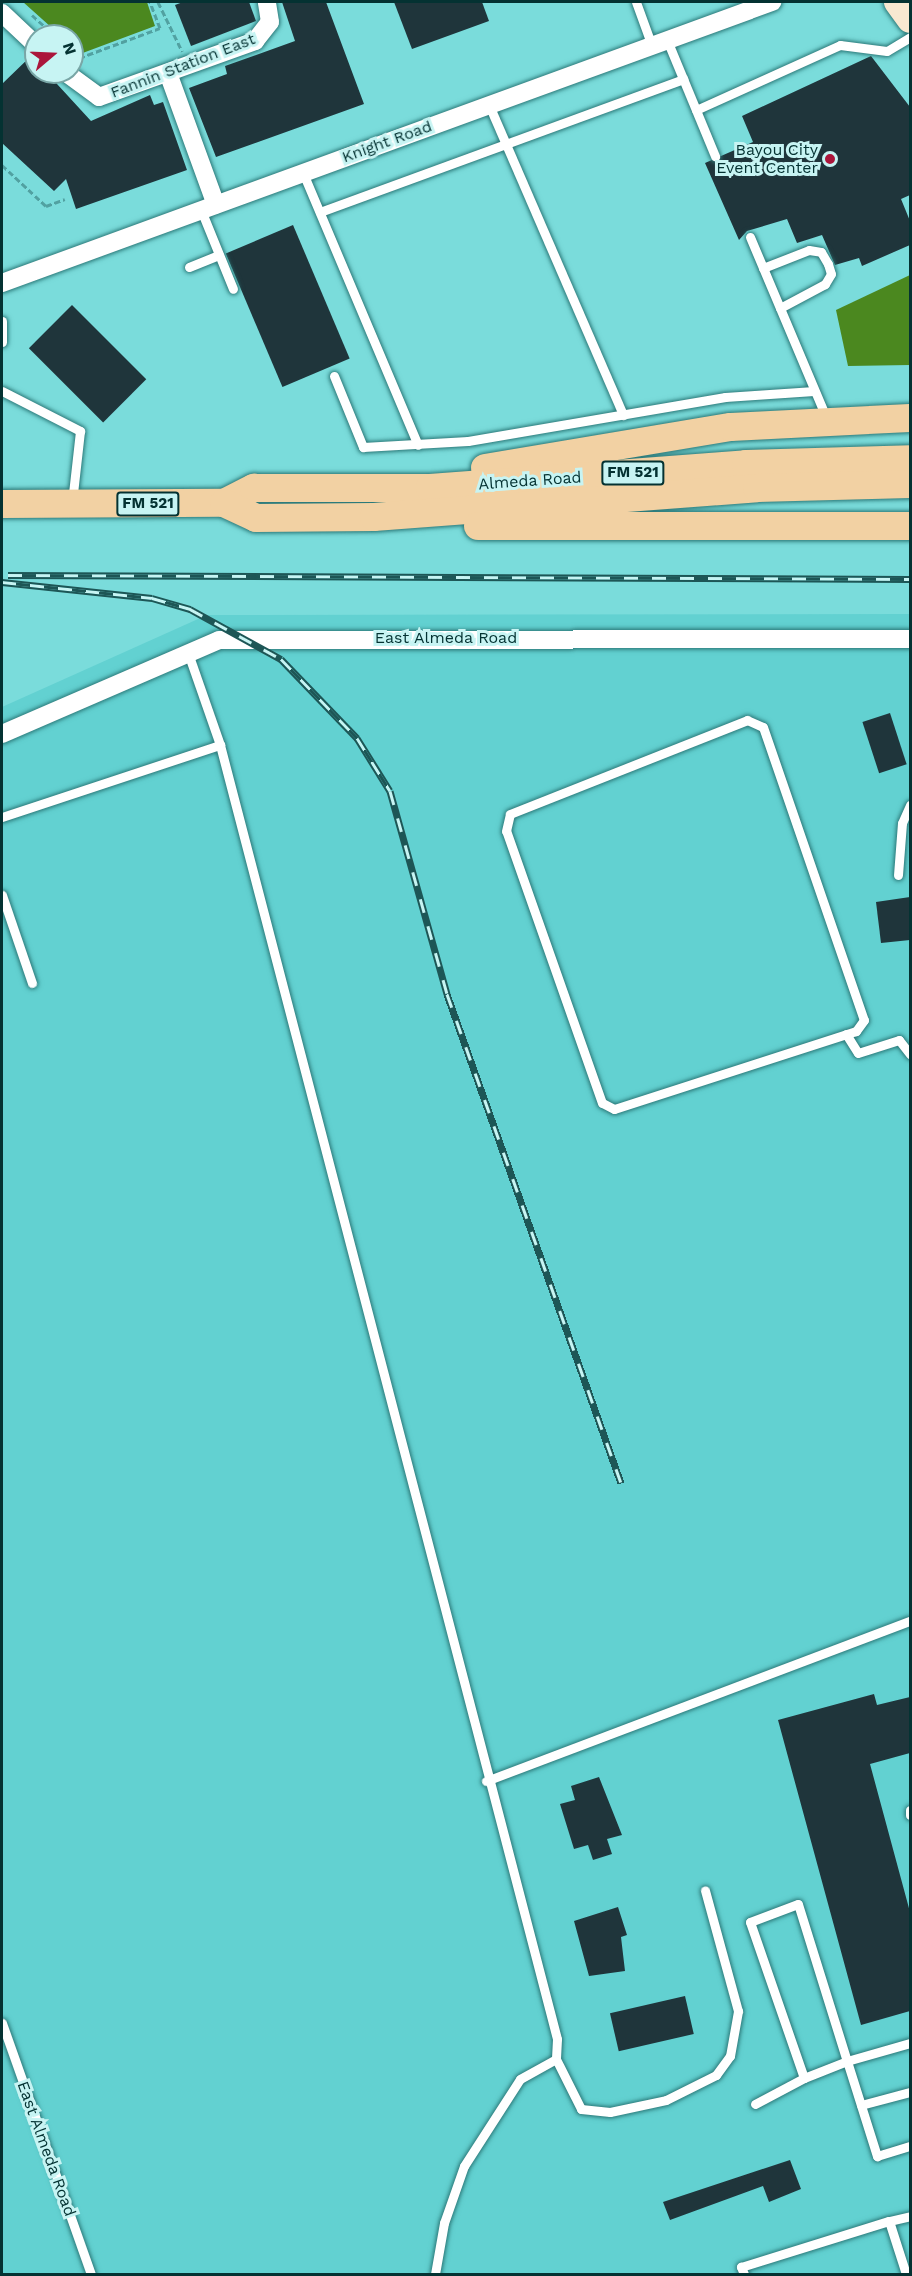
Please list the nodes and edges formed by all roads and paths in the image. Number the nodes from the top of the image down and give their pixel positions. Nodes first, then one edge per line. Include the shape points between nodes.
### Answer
1 (150, 2) edge
2 (158, 2) edge
3 (267, 2) edge
4 (636, 2) edge
5 (772, 2) edge
6 (897, 2) edge
7 (25, 8) dead end
8 (2, 13) edge
9 (910, 20) edge
10 (42, 24) edge
11 (24, 34) edge
12 (910, 37) edge
13 (659, 43) junction
14 (84, 56) edge
15 (186, 66) junction
16 (168, 73) junction
17 (683, 79) junction
18 (81, 84) edge
19 (489, 105) junction
20 (696, 110) junction
21 (504, 145) junction
22 (715, 156) dead end
23 (2, 165) edge
24 (303, 173) junction
25 (65, 199) dead end
26 (208, 208) junction
27 (320, 212) junction
28 (750, 237) dead end
29 (219, 255) junction
30 (189, 267) dead end
31 (763, 268) junction
32 (2, 283) edge
33 (233, 288) dead end
34 (780, 308) junction
35 (2, 321) edge
36 (2, 342) edge
37 (334, 376) dead end
38 (814, 391) junction
39 (2, 392) edge
40 (622, 415) junction
41 (910, 418) edge
42 (827, 419) junction
43 (418, 445) junction
44 (527, 447) junction
45 (910, 459) edge
46 (910, 484) edge
47 (356, 490) junction
48 (224, 503) junction
49 (2, 504) edge
50 (71, 504) junction
51 (374, 517) junction
52 (910, 526) edge
53 (910, 639) edge
54 (188, 653) junction
55 (2, 734) edge
56 (220, 745) junction
57 (910, 805) edge
58 (2, 817) edge
59 (898, 875) dead end
60 (2, 895) edge
61 (32, 983) dead end
62 (846, 1034) junction
63 (910, 1054) edge
64 (910, 1621) edge
65 (486, 1780) junction
66 (910, 1810) edge
67 (910, 1815) edge
68 (705, 1890) dead end
69 (2, 2023) edge
70 (910, 2043) edge
71 (556, 2059) junction
72 (847, 2061) junction
73 (804, 2078) junction
74 (910, 2092) edge
75 (755, 2104) dead end
76 (861, 2105) junction
77 (910, 2146) edge
78 (910, 2216) edge
79 (889, 2222) junction
80 (91, 2274) edge
81 (435, 2274) edge
82 (744, 2274) edge
83 (906, 2274) edge

1 - 14 path via 160,28
2 - 15 path
3 - 15 street, Fannin Station East via 271,14 266,32 255,41
4 - 13 lane
5 - 13 street, Knight Road
6 - 9 main road
7 - 10 path
8 - 11 street
12 - 20 lane via 887,51 840,45
13 - 17 lane
13 - 19 street, Knight Road
15 - 16 street, Fannin Station East
16 - 18 street, Fannin Station East via 99,97
16 - 26 street
17 - 20 lane
17 - 21 lane
19 - 21 lane
19 - 24 street, Knight Road
20 - 22 lane
21 - 27 lane
21 - 40 lane
23 - 25 path via 46,206
24 - 26 street, Knight Road
24 - 27 lane
26 - 29 lane
26 - 32 street, Knight Road
27 - 43 lane
28 - 31 lane
29 - 30 lane
29 - 33 lane
31 - 34 lane
31 - 34 lane via 808,250 821,252 828,264 831,274 825,284
34 - 38 lane
35 - 36 lane
37 - 43 lane via 363,447
38 - 40 lane via 725,397
38 - 42 lane
39 - 50 lane via 80,430
40 - 44 lane
41 - 42 main road
42 - 44 main road
43 - 44 lane
44 - 47 main road
45 - 47 main road, Almeda Road / FM 521 via 770,462
46 - 51 main road, Almeda Road / FM 521 via 757,488
47 - 48 main road, Almeda Road / FM 521 via 254,488
48 - 50 main road, Almeda Road / FM 521
48 - 51 main road, Almeda Road / FM 521 via 256,518
49 - 50 main road, Almeda Road / FM 521
51 - 52 main road via 474,526
53 - 54 street, East Almeda Road via 247,638 219,640
54 - 55 street, East Almeda Road
54 - 56 lane
56 - 58 lane
56 - 65 lane
57 - 59 lane via 902,823
60 - 61 lane
62 - 62 lane via 614,1109 602,1103 506,831 510,814 747,720 763,727 864,1020
62 - 63 lane via 858,1053 899,1040
64 - 65 lane
65 - 71 lane via 556,2039
66 - 67 lane
68 - 71 lane via 738,2011 736,2041 716,2075 646,2108 600,2111 581,2109
69 - 80 lane, East Almeda Road
70 - 72 lane
71 - 81 lane via 520,2079 464,2166 444,2223
72 - 73 lane
72 - 73 lane via 798,1904 750,1922
72 - 76 lane
73 - 75 lane
74 - 76 lane
76 - 77 lane via 877,2156
78 - 79 lane
79 - 82 lane via 741,2266
79 - 83 lane

